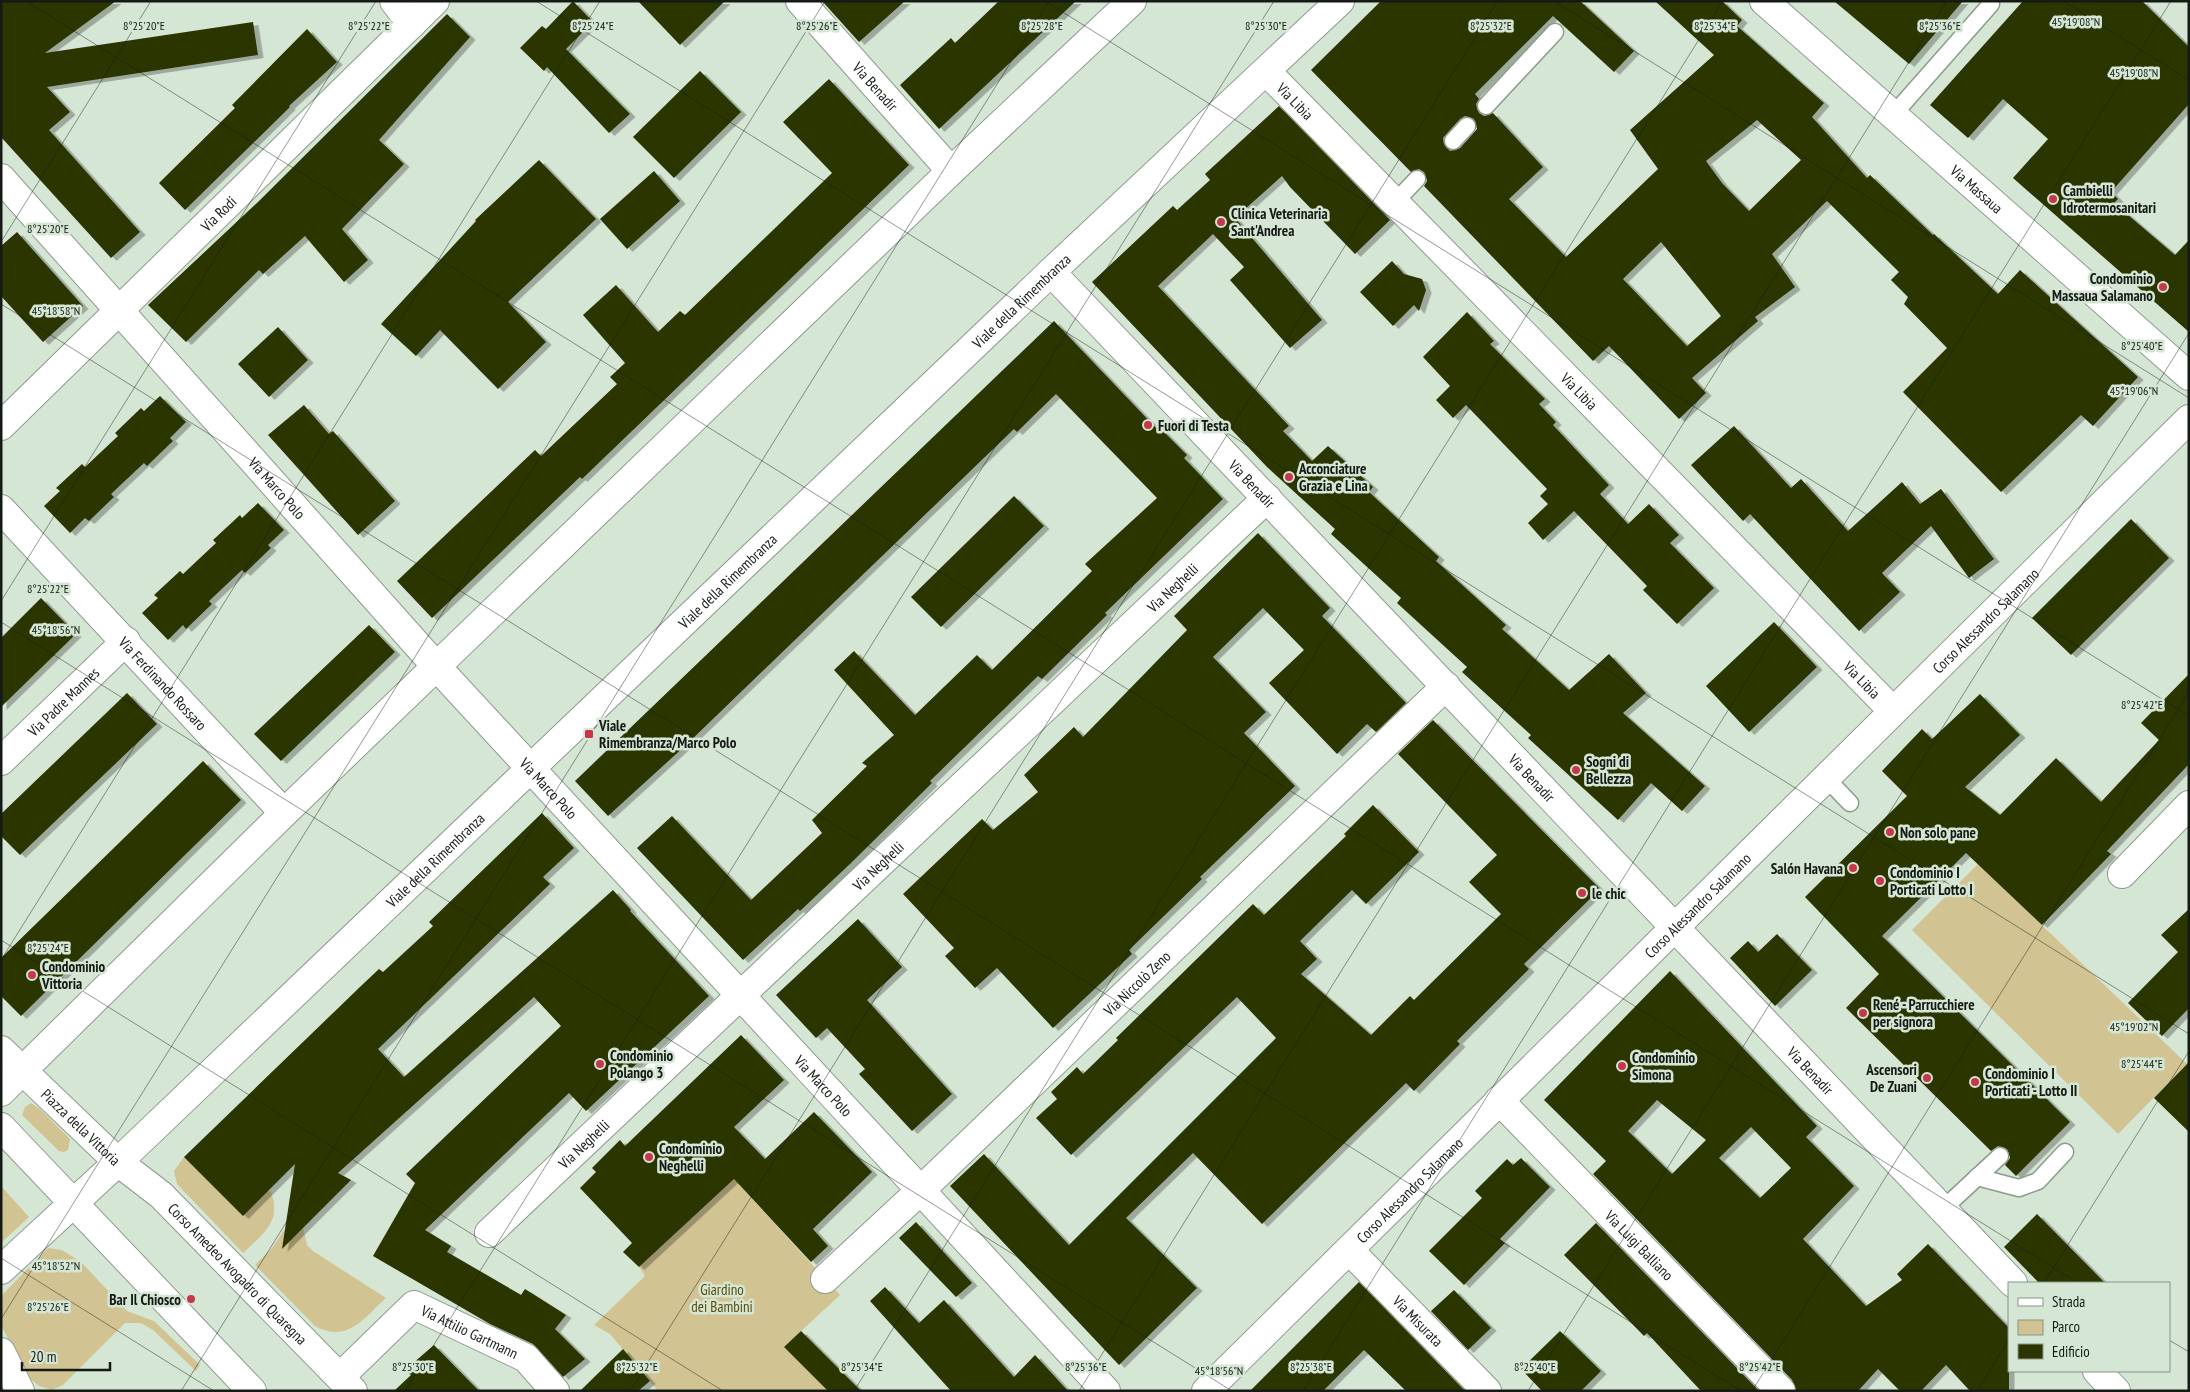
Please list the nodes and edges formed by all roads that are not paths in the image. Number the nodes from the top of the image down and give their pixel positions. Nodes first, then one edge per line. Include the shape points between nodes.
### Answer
1 (394, 1) edge
2 (435, 1) edge
3 (800, 1) edge
4 (1132, 1) edge
5 (1340, 1) edge
6 (1773, 4) edge
7 (1991, 4) dead end
8 (412, 24) junction
9 (1555, 32) dead end
10 (1266, 71) junction
11 (1486, 106) dead end
12 (1893, 115) junction
13 (1467, 126) dead end
14 (1453, 141) dead end
15 (951, 171) junction
16 (1, 178) edge
17 (1418, 178) dead end
18 (1395, 202) junction
19 (1051, 272) junction
20 (120, 310) junction
21 (2189, 376) edge
22 (2189, 419) edge
23 (1, 426) edge
24 (1267, 498) junction
25 (1, 509) edge
26 (126, 642) junction
27 (436, 666) junction
28 (1446, 686) junction
29 (1893, 712) junction
30 (1, 761) edge
31 (530, 767) junction
32 (1826, 778) junction
33 (1850, 803) dead end
34 (2189, 805) edge
35 (284, 813) junction
36 (2122, 874) dead end
37 (1675, 927) junction
38 (741, 995) junction
39 (1, 1050) edge
40 (22, 1071) junction
41 (1, 1092) edge
42 (1499, 1100) junction
43 (1, 1127) edge
44 (2065, 1152) dead end
45 (2000, 1156) dead end
46 (118, 1162) junction
47 (1978, 1177) junction
48 (921, 1190) junction
49 (73, 1202) junction
50 (1942, 1209) junction
51 (489, 1233) dead end
52 (1349, 1250) junction
53 (1, 1270) edge
54 (826, 1278) dead end
55 (2013, 1282) edge
56 (1, 1352) edge
57 (2098, 1372) edge
58 (346, 1384) edge
59 (20, 1391) edge
60 (252, 1391) edge
61 (555, 1391) edge
62 (1106, 1391) edge
63 (1206, 1391) edge
64 (1487, 1391) edge
65 (1781, 1391) edge
66 (2116, 1391) edge

1 - 8 street
2 - 8 street, Via Rodi
3 - 15 street, Via Benadir
4 - 15 street
5 - 10 street, Viale della Rimembranza
6 - 12 street, Via Massaua
7 - 12 lane
8 - 20 street, Via Rodi
9 - 11 lane
10 - 18 street, Via Libia
10 - 19 street, Viale della Rimembranza
12 - 21 street, Via Massaua
13 - 14 lane
15 - 27 street
16 - 20 street, Via Marco Polo
17 - 18 lane
18 - 29 street, Via Libia
19 - 24 street, Via Benadir
19 - 31 street, Viale della Rimembranza
20 - 23 street, Via Rodi
20 - 27 street, Via Marco Polo
22 - 29 street, Corso Alessandro Salamano
24 - 28 street, Via Benadir
24 - 38 street, Via Neghelli
25 - 26 street, Via Ferdinando Rossaro
26 - 30 street, Via Padre Mannes
26 - 35 street, Via Ferdinando Rossaro
27 - 31 street, Via Marco Polo
27 - 35 street
28 - 37 street, Via Benadir
28 - 48 street, Via Niccolò Zeno
29 - 32 street, Corso Alessandro Salamano
31 - 38 street, Via Marco Polo
31 - 46 street, Viale della Rimembranza
32 - 33 lane
32 - 37 street, Corso Alessandro Salamano
34 - 36 street
35 - 40 street
37 - 42 street, Corso Alessandro Salamano
37 - 50 street, Via Benadir
38 - 48 street, Via Marco Polo
38 - 51 street, Via Neghelli
39 - 40 street, Piazza della Vittoria
40 - 41 street
40 - 46 street, Piazza della Vittoria
42 - 52 street, Corso Alessandro Salamano
42 - 65 street, Via Luigi Balliano
43 - 49 street
44 - 47 lane via 2038,1181 2019,1188
45 - 47 lane
46 - 49 street, Piazza della Vittoria
46 - 58 street, Corso Amedeo Avogadro di Quaregna via 161,1195
47 - 50 lane
48 - 54 street, Via Niccolò Zeno
48 - 62 street, Via Marco Polo
49 - 53 street, Piazza della Vittoria
49 - 60 street
50 - 55 street, Via Benadir
52 - 63 street, Corso Alessandro Salamano
52 - 64 street, Via Misurata
56 - 59 street
57 - 66 street
58 - 61 street, Via Attilio Gartmann via 414,1305 526,1358

